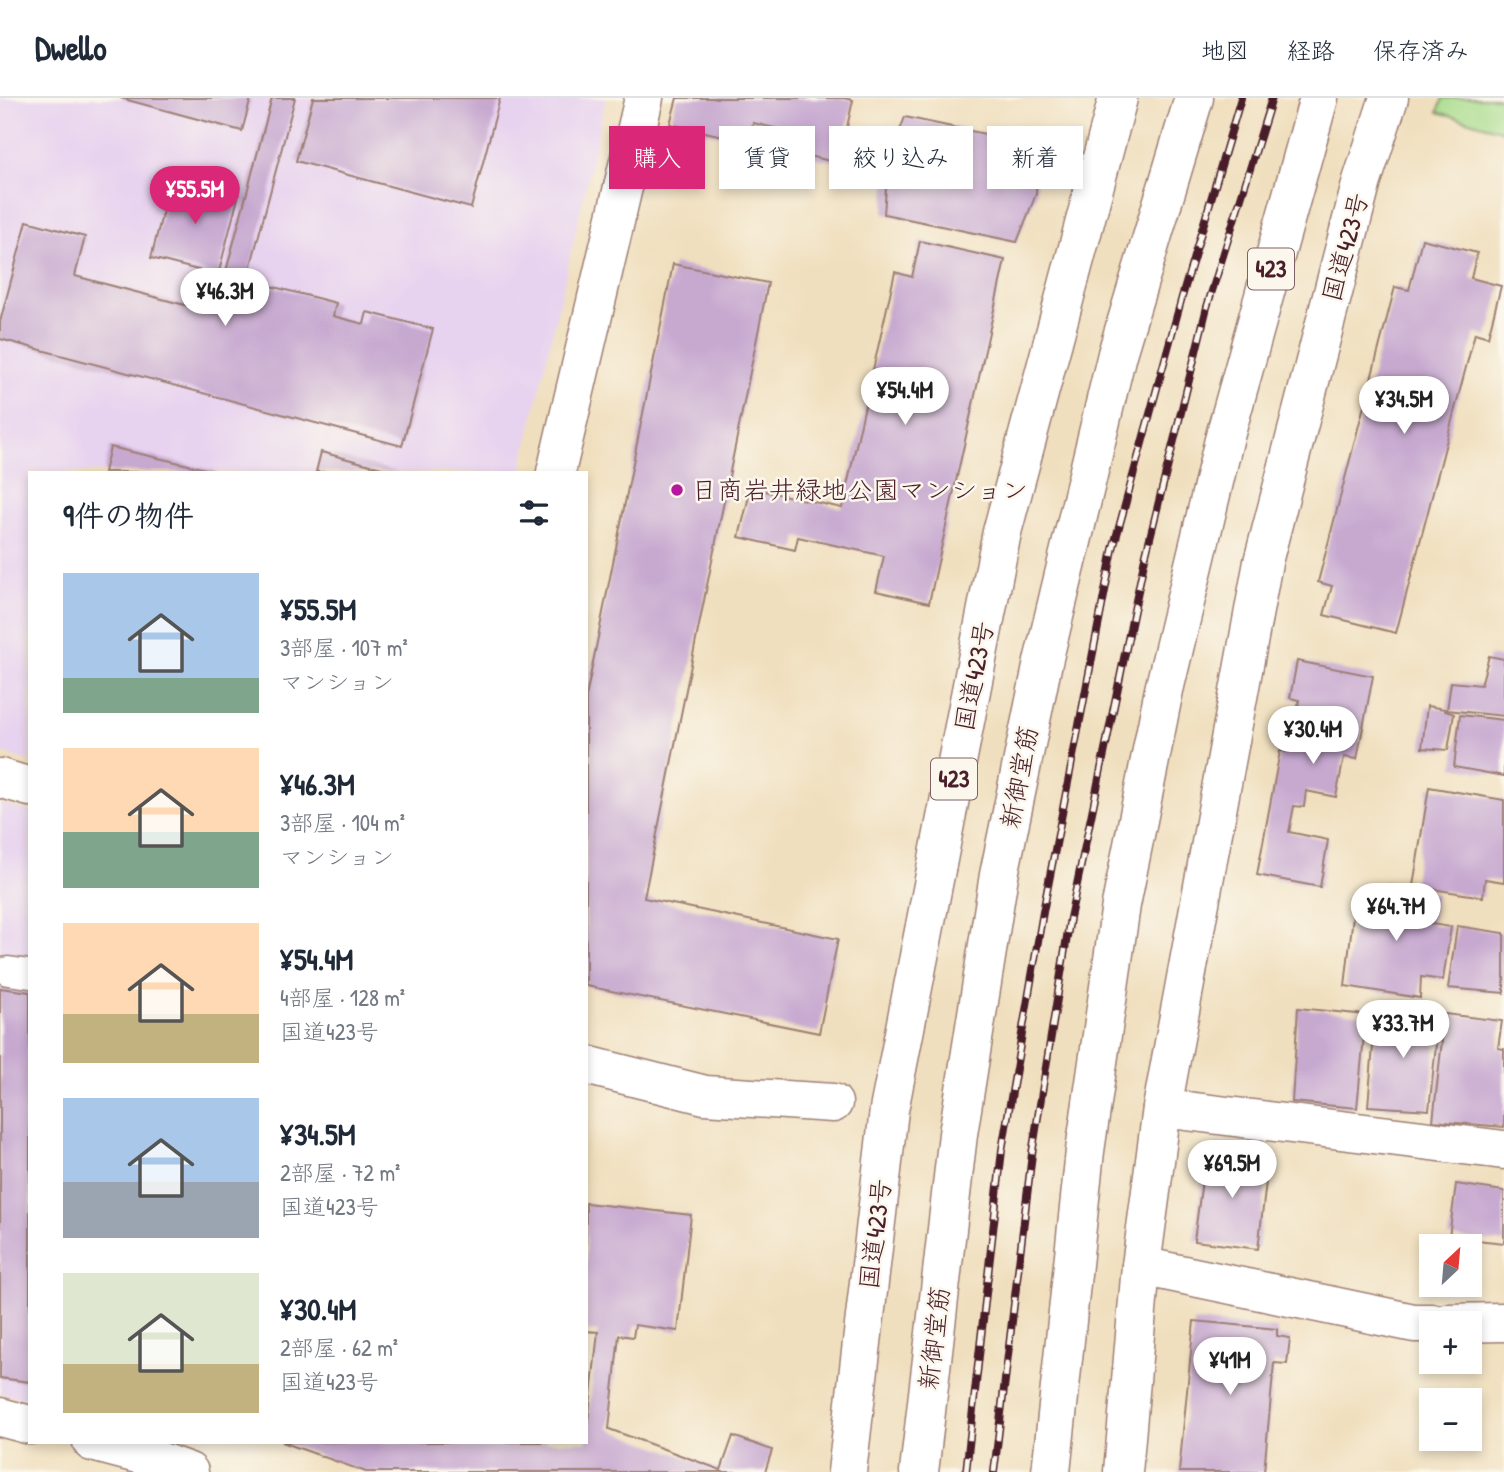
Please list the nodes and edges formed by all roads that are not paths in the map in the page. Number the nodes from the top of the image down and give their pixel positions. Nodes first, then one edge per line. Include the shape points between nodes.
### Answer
1 (644, 98) edge
2 (1118, 98) edge
3 (1194, 98) edge
4 (1319, 98) edge
5 (1389, 98) edge
6 (555, 471) edge
7 (0, 778) edge
8 (28, 787) edge
9 (588, 1066) edge
10 (833, 1102) dead end
11 (1162, 1108) junction
12 (1504, 1150) edge
13 (1141, 1266) junction
14 (1482, 1322) edge
15 (1504, 1322) edge
16 (1419, 1324) edge
17 (0, 1418) edge
18 (28, 1425) edge
19 (100, 1444) edge
20 (189, 1472) edge
21 (847, 1472) edge
22 (919, 1472) edge
23 (1052, 1472) edge
24 (1123, 1472) edge

1 - 6 main road
2 - 21 main road, 国道423号 / 423 via 1002,532 889,1110
3 - 22 main road, 新御堂筋 / 423 via 1117,354 1043,662 1005,848 958,1134
4 - 23 main road, 423 via 1224,440 1164,690 1126,878 1085,1152
5 - 11 main road, 国道423号 / 423 via 1362,181 1263,562
7 - 8 main road
9 - 10 main road via 705,1095
11 - 12 main road
11 - 13 main road, 国道423号 / 423
13 - 16 main road
13 - 24 main road, 国道423号 / 423
14 - 15 main road
17 - 18 main road
19 - 20 main road

